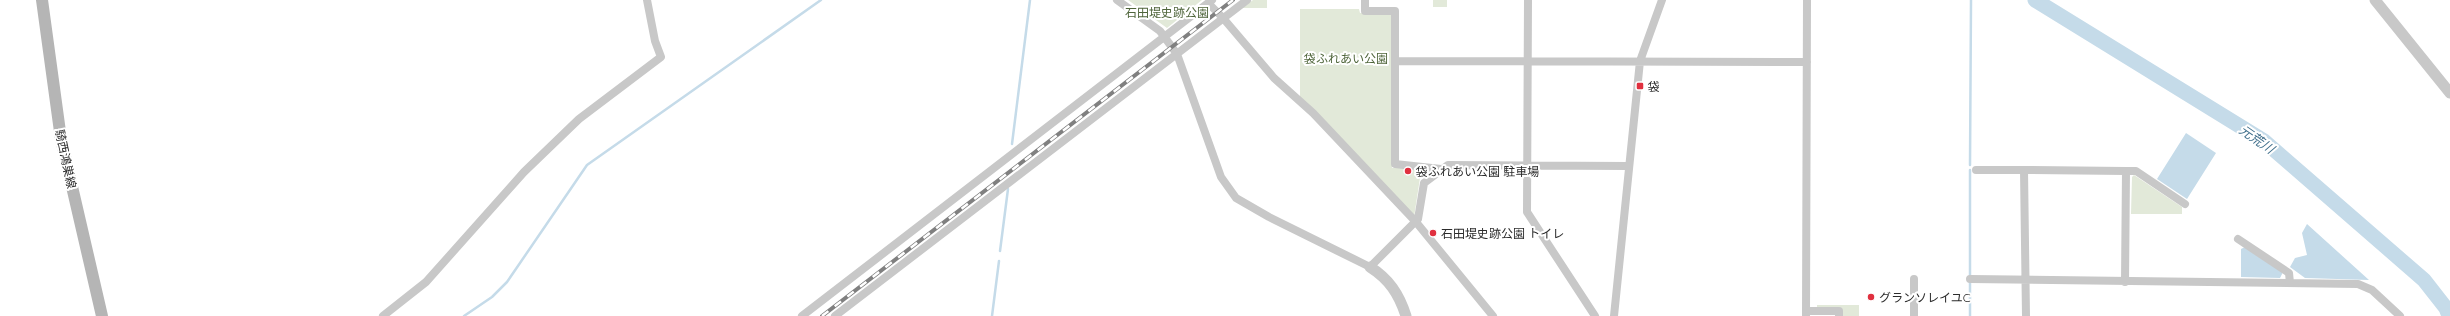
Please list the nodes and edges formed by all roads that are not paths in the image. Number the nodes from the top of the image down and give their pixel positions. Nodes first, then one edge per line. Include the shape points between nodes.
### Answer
1 (42, 0) edge
2 (647, 0) edge
3 (1116, 0) edge
4 (1247, 0) edge
5 (1365, 0) edge
6 (1528, 0) edge
7 (1662, 0) edge
8 (1806, 0) edge
9 (2375, 0) edge
10 (1210, 2) edge
11 (1223, 18) junction
12 (1165, 36) junction
13 (1177, 54) junction
14 (1396, 61) junction
15 (1527, 61) junction
16 (1640, 61) junction
17 (1807, 62) junction
18 (2450, 93) edge
19 (1528, 166) junction
20 (1629, 166) junction
21 (1441, 169) junction
22 (1976, 170) dead end
23 (2024, 170) junction
24 (2126, 172) junction
25 (2185, 204) dead end
26 (1416, 222) junction
27 (2238, 238) dead end
28 (1370, 267) junction
29 (1914, 279) dead end
30 (1970, 279) dead end
31 (2027, 279) junction
32 (2125, 282) junction
33 (2290, 283) junction
34 (1806, 313) edge
35 (102, 316) edge
36 (383, 316) edge
37 (802, 316) edge
38 (835, 316) edge
39 (1406, 316) edge
40 (1493, 316) edge
41 (1595, 316) edge
42 (1614, 316) edge
43 (1839, 316) edge
44 (1914, 316) edge
45 (2026, 316) edge
46 (2400, 316) edge

1 - 35 main road, 騎西鴻巣線 via 61,139
2 - 36 street via 655,41 661,57 573,124 524,172 426,282
3 - 12 street
4 - 11 street
5 - 14 street via 1365,11 1395,11
6 - 15 street
7 - 16 street
8 - 17 street
9 - 18 street
10 - 11 street
10 - 12 street
11 - 13 street
11 - 26 street via 1274,78 1313,112
12 - 13 street
12 - 37 street
13 - 28 street via 1221,177 1236,198
13 - 38 street
14 - 15 street
14 - 21 street via 1395,164
15 - 16 street
15 - 19 street
16 - 17 street
16 - 20 street
17 - 34 street
19 - 20 street
19 - 21 street via 1448,165
19 - 41 street via 1526,212
20 - 42 street
21 - 26 street via 1424,183
22 - 23 street
23 - 24 street
23 - 31 street
24 - 25 street via 2136,171
24 - 32 street
26 - 28 street
26 - 40 street
27 - 33 street via 2289,273
28 - 39 street via 1388,279 1402,303
29 - 44 street
30 - 31 street
31 - 32 street
31 - 45 street
32 - 33 street
33 - 46 street via 2358,284 2372,290
34 - 43 street via 1839,311

